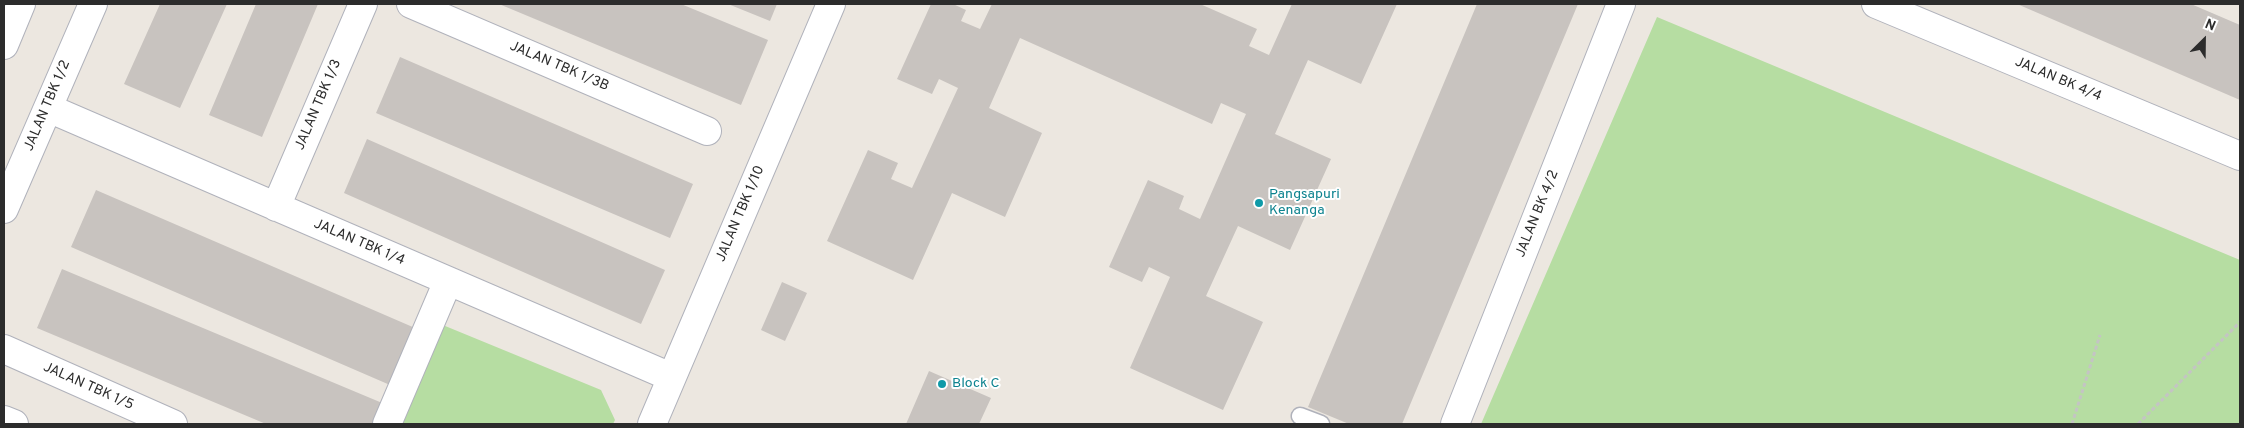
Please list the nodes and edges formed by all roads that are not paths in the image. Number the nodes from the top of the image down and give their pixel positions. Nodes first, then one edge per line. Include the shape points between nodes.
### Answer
1 (22, 4) edge
2 (93, 4) edge
3 (363, 4) edge
4 (411, 4) edge
5 (831, 4) edge
6 (1621, 4) edge
7 (1876, 4) edge
8 (1917, 12) edge
9 (4, 45) edge
10 (48, 108) junction
11 (707, 131) dead end
12 (2240, 156) edge
13 (276, 207) junction
14 (4, 209) edge
15 (448, 281) junction
16 (4, 349) edge
17 (671, 377) junction
18 (1300, 416) dead end
19 (4, 420) edge
20 (14, 424) edge
21 (173, 424) edge
22 (387, 424) edge
23 (652, 424) edge
24 (1321, 424) edge
25 (1455, 424) edge

1 - 9 street
2 - 10 street, JALAN TBK 1/2
3 - 13 street, JALAN TBK 1/3
4 - 11 street, JALAN TBK 1/3B
5 - 17 street, JALAN TBK 1/10
6 - 25 street, JALAN BK 4/2
7 - 8 street, JALAN BK 4/4
8 - 12 street, JALAN BK 4/4
10 - 13 street, JALAN TBK 1/4
10 - 14 street, JALAN TBK 1/2
13 - 15 street, JALAN TBK 1/4
15 - 17 street, JALAN TBK 1/4
15 - 22 street
16 - 21 street, JALAN TBK 1/5
17 - 23 street, JALAN TBK 1/10
18 - 24 lane
19 - 20 street

